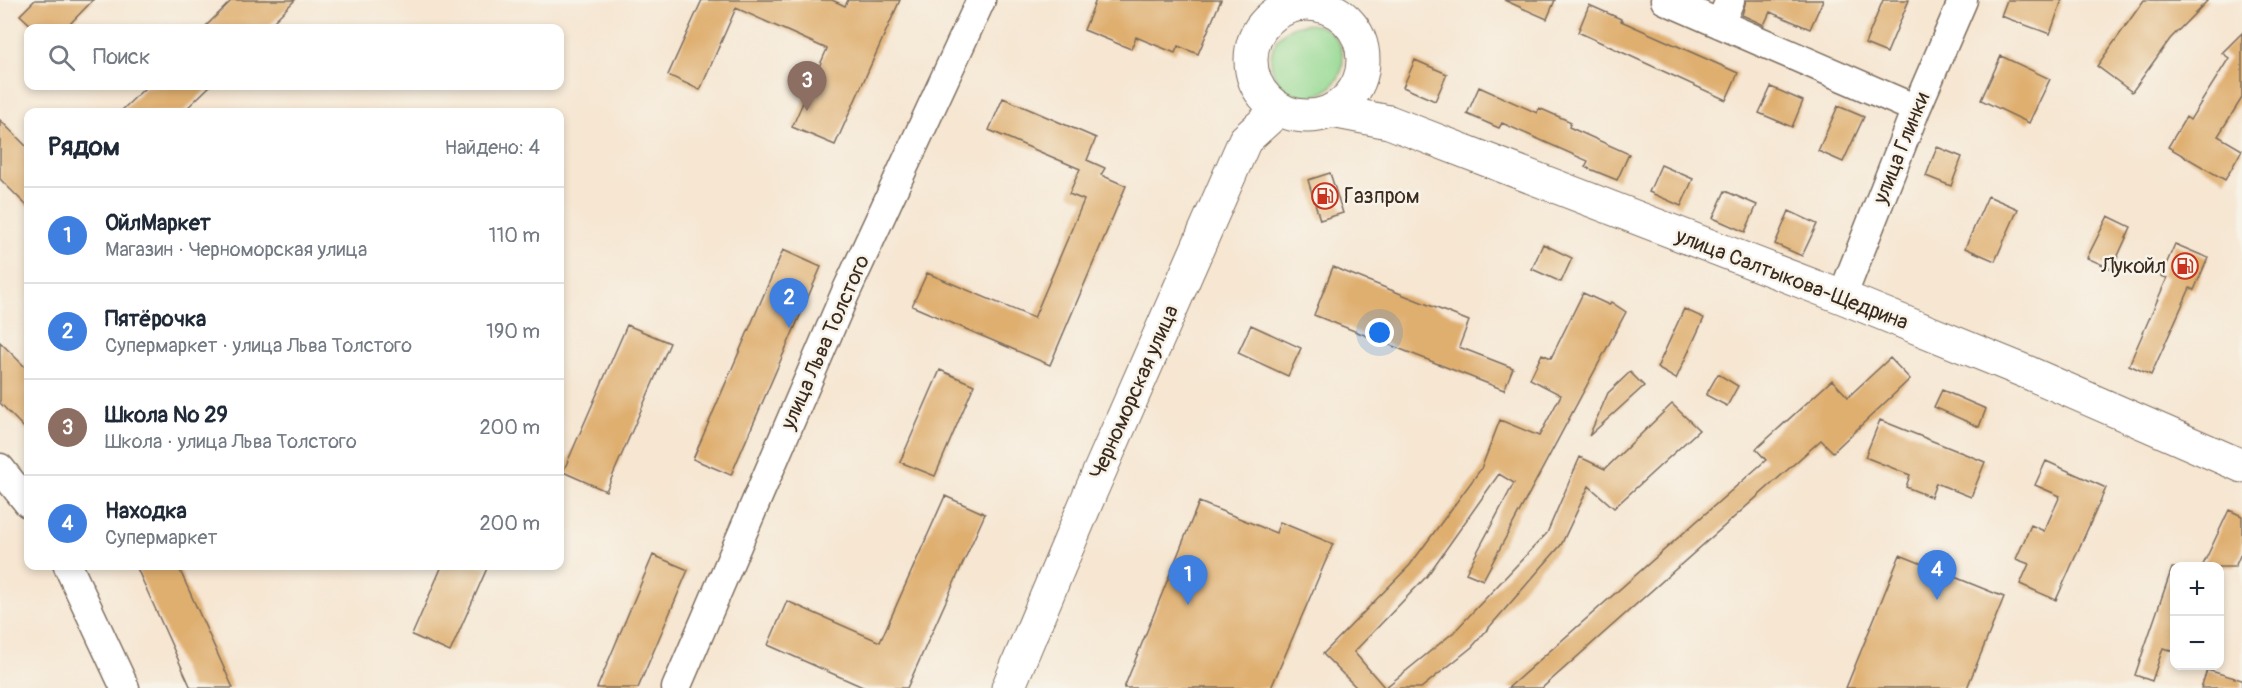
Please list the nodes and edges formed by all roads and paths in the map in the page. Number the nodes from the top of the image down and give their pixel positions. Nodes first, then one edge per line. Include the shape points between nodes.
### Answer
1 (981, 0) edge
2 (1665, 0) edge
3 (1963, 0) edge
4 (1280, 7) edge
5 (1339, 7) edge
6 (1725, 12) edge
7 (1251, 61) junction
8 (1362, 75) junction
9 (1278, 108) junction
10 (1916, 109) junction
11 (1332, 111) junction
12 (1389, 122) junction
13 (1245, 140) junction
14 (1842, 297) junction
15 (2242, 466) edge
16 (0, 468) edge
17 (24, 498) edge
18 (70, 570) edge
19 (125, 688) edge
20 (676, 688) edge
21 (1008, 688) edge

1 - 20 street, улица Льва Толстого via 845,294
2 - 6 street
3 - 10 street, улица Глинки
4 - 5 main road via 1308,3
4 - 7 main road via 1253,43
5 - 8 main road via 1361,41
6 - 10 street
7 - 9 main road via 1254,80
7 - 13 main road
8 - 11 main road via 1356,90
8 - 12 main road
9 - 11 main road via 1296,115
9 - 13 main road, Черноморская улица
10 - 14 street, улица Глинки
11 - 12 main road, улица Салтыкова-Щедрина
12 - 14 main road, улица Салтыкова-Щедрина
13 - 21 main road, Черноморская улица
14 - 15 main road, улица Салтыкова-Щедрина
16 - 17 street
18 - 19 street

